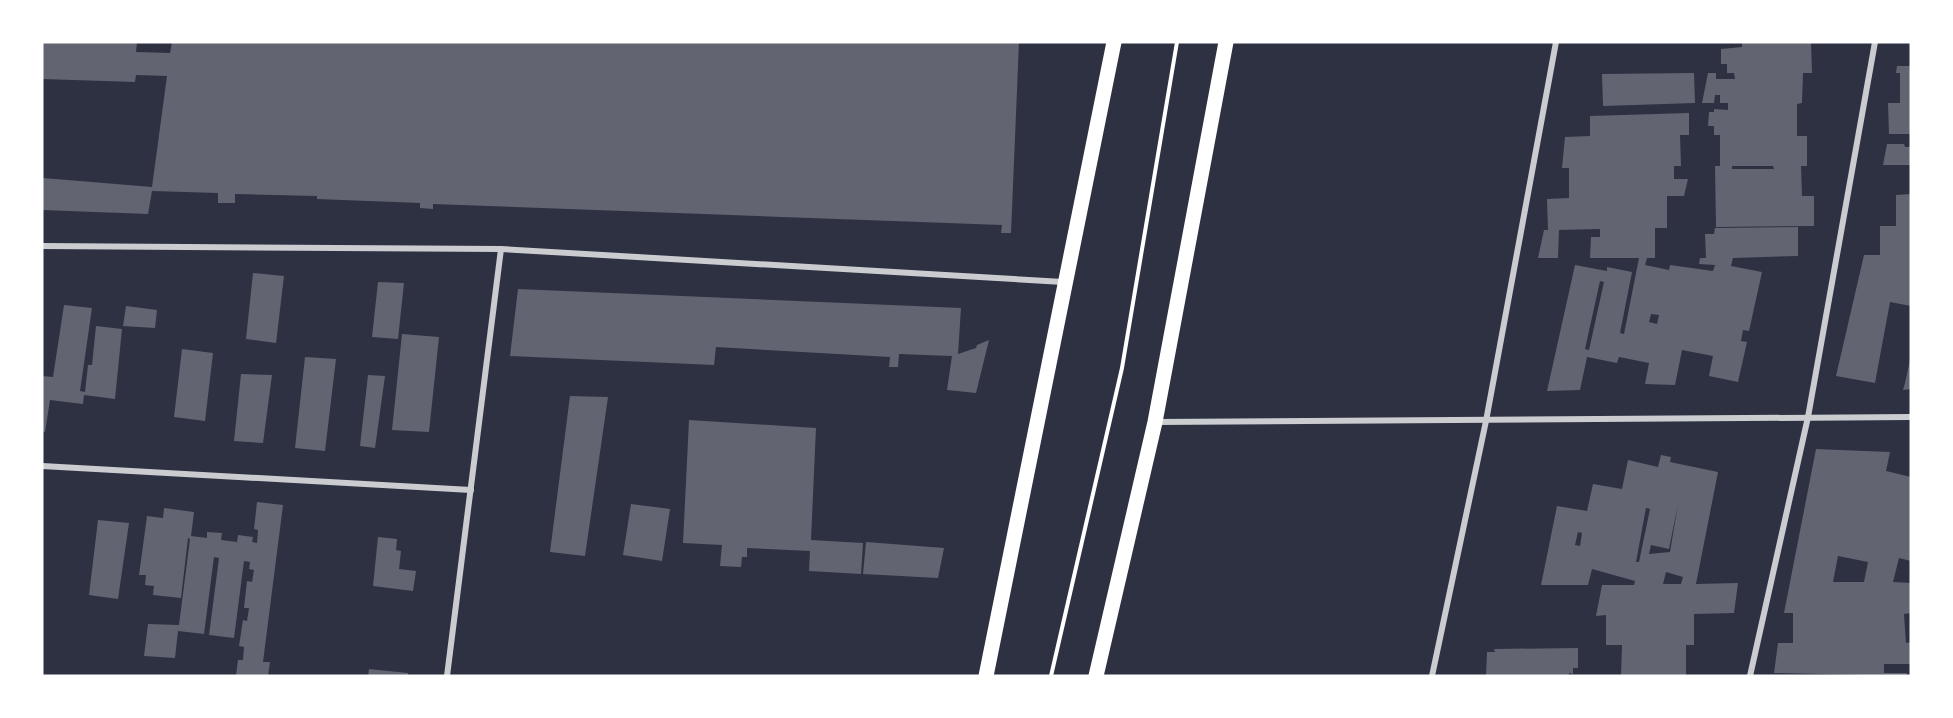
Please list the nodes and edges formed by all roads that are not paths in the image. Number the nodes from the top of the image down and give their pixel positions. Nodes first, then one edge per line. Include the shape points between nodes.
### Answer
1 (1113, 42) edge
2 (1556, 42) edge
3 (1875, 42) edge
4 (1223, 46) edge
5 (42, 246) edge
6 (501, 249) junction
7 (1065, 282) junction
8 (1808, 417) junction
9 (1911, 417) edge
10 (1486, 421) junction
11 (1155, 422) junction
12 (42, 466) edge
13 (471, 490) junction
14 (447, 676) edge
15 (986, 676) edge
16 (1096, 676) edge
17 (1432, 676) edge
18 (1750, 676) edge

1 - 7 main road
2 - 10 street
3 - 8 street
4 - 11 main road
5 - 6 street
6 - 7 street
6 - 13 street
7 - 15 main road
8 - 9 street
8 - 10 street
8 - 18 street
10 - 11 street
10 - 17 street
11 - 16 main road
12 - 13 street
13 - 14 street

